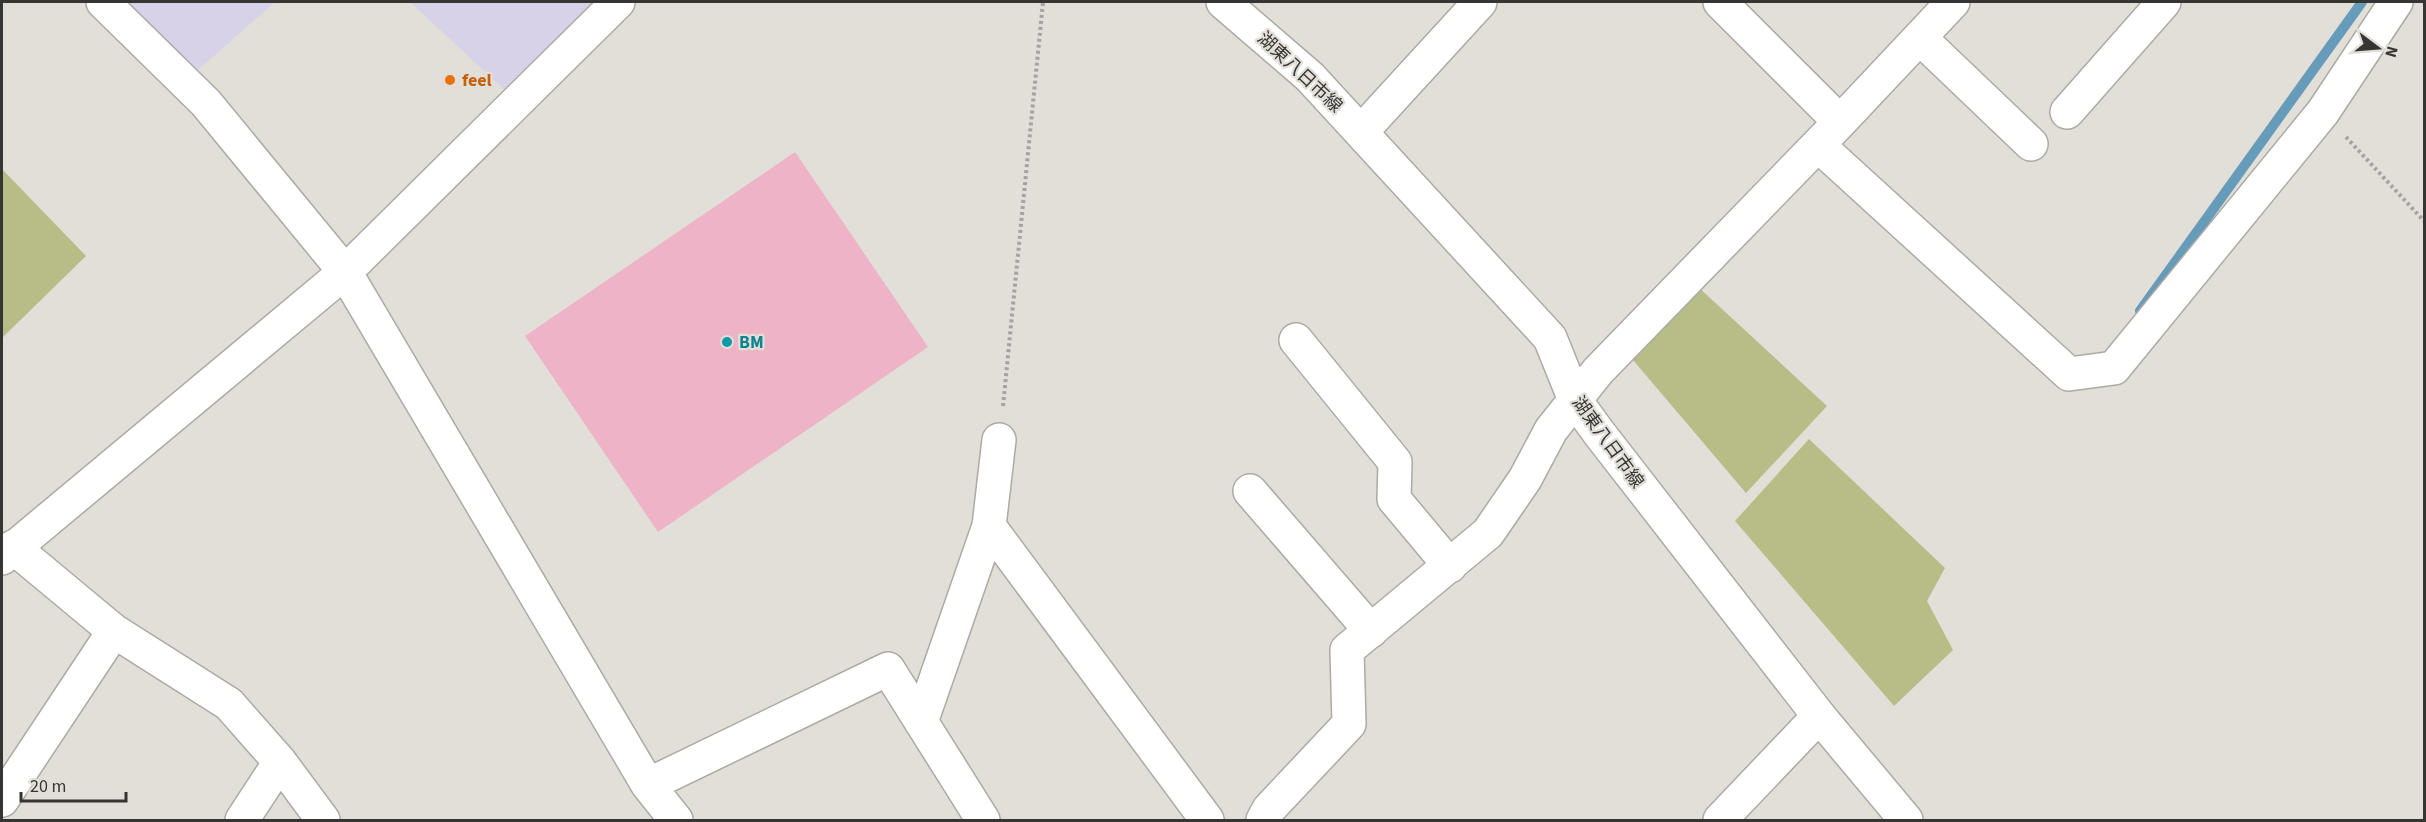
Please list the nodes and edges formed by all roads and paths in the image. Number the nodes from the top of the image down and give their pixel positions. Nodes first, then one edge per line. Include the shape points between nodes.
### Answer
1 (103, 2) edge
2 (618, 2) edge
3 (1043, 2) edge
4 (1223, 2) edge
5 (1480, 2) edge
6 (1720, 2) edge
7 (1953, 2) edge
8 (2164, 2) edge
9 (2396, 2) edge
10 (1920, 38) junction
11 (2067, 112) dead end
12 (2323, 112) junction
13 (1361, 132) junction
14 (1829, 134) junction
15 (2031, 144) dead end
16 (2424, 221) edge
17 (345, 272) junction
18 (1296, 340) dead end
19 (1575, 400) junction
20 (999, 440) joint
21 (1250, 491) dead end
22 (989, 525) junction
23 (7, 553) edge
24 (1450, 566) junction
25 (114, 631) junction
26 (1371, 631) junction
27 (1819, 716) junction
28 (921, 722) junction
29 (280, 762) junction
30 (648, 785) junction
31 (2, 800) edge
32 (242, 820) edge
33 (323, 820) edge
34 (676, 820) edge
35 (983, 820) edge
36 (1207, 820) edge
37 (1263, 820) edge
38 (1720, 820) edge
39 (1906, 820) edge

1 - 17 street via 206,103
2 - 17 street
3 - 20 path
4 - 13 street, 湖東八日市線 via 1310,77
5 - 13 street
6 - 14 street
7 - 10 street
8 - 11 street
9 - 12 street
10 - 14 street
10 - 15 street
12 - 14 street via 2114,368 2068,374
12 - 16 path
13 - 19 street, 湖東八日市線 via 1550,338
14 - 19 street via 1598,371
17 - 23 street
17 - 30 street
18 - 24 street via 1395,462 1395,499
19 - 24 street via 1551,430 1525,479 1488,533
19 - 27 street, 湖東八日市線
20 - 22 street
21 - 26 street
22 - 28 street
22 - 36 street
23 - 25 street
24 - 26 street
25 - 29 street via 229,704
25 - 31 street
26 - 37 street via 1347,650 1349,724
27 - 38 street
27 - 39 street, 湖東八日市線
28 - 30 street via 888,669
28 - 35 street
29 - 32 street
29 - 33 street
30 - 34 street

